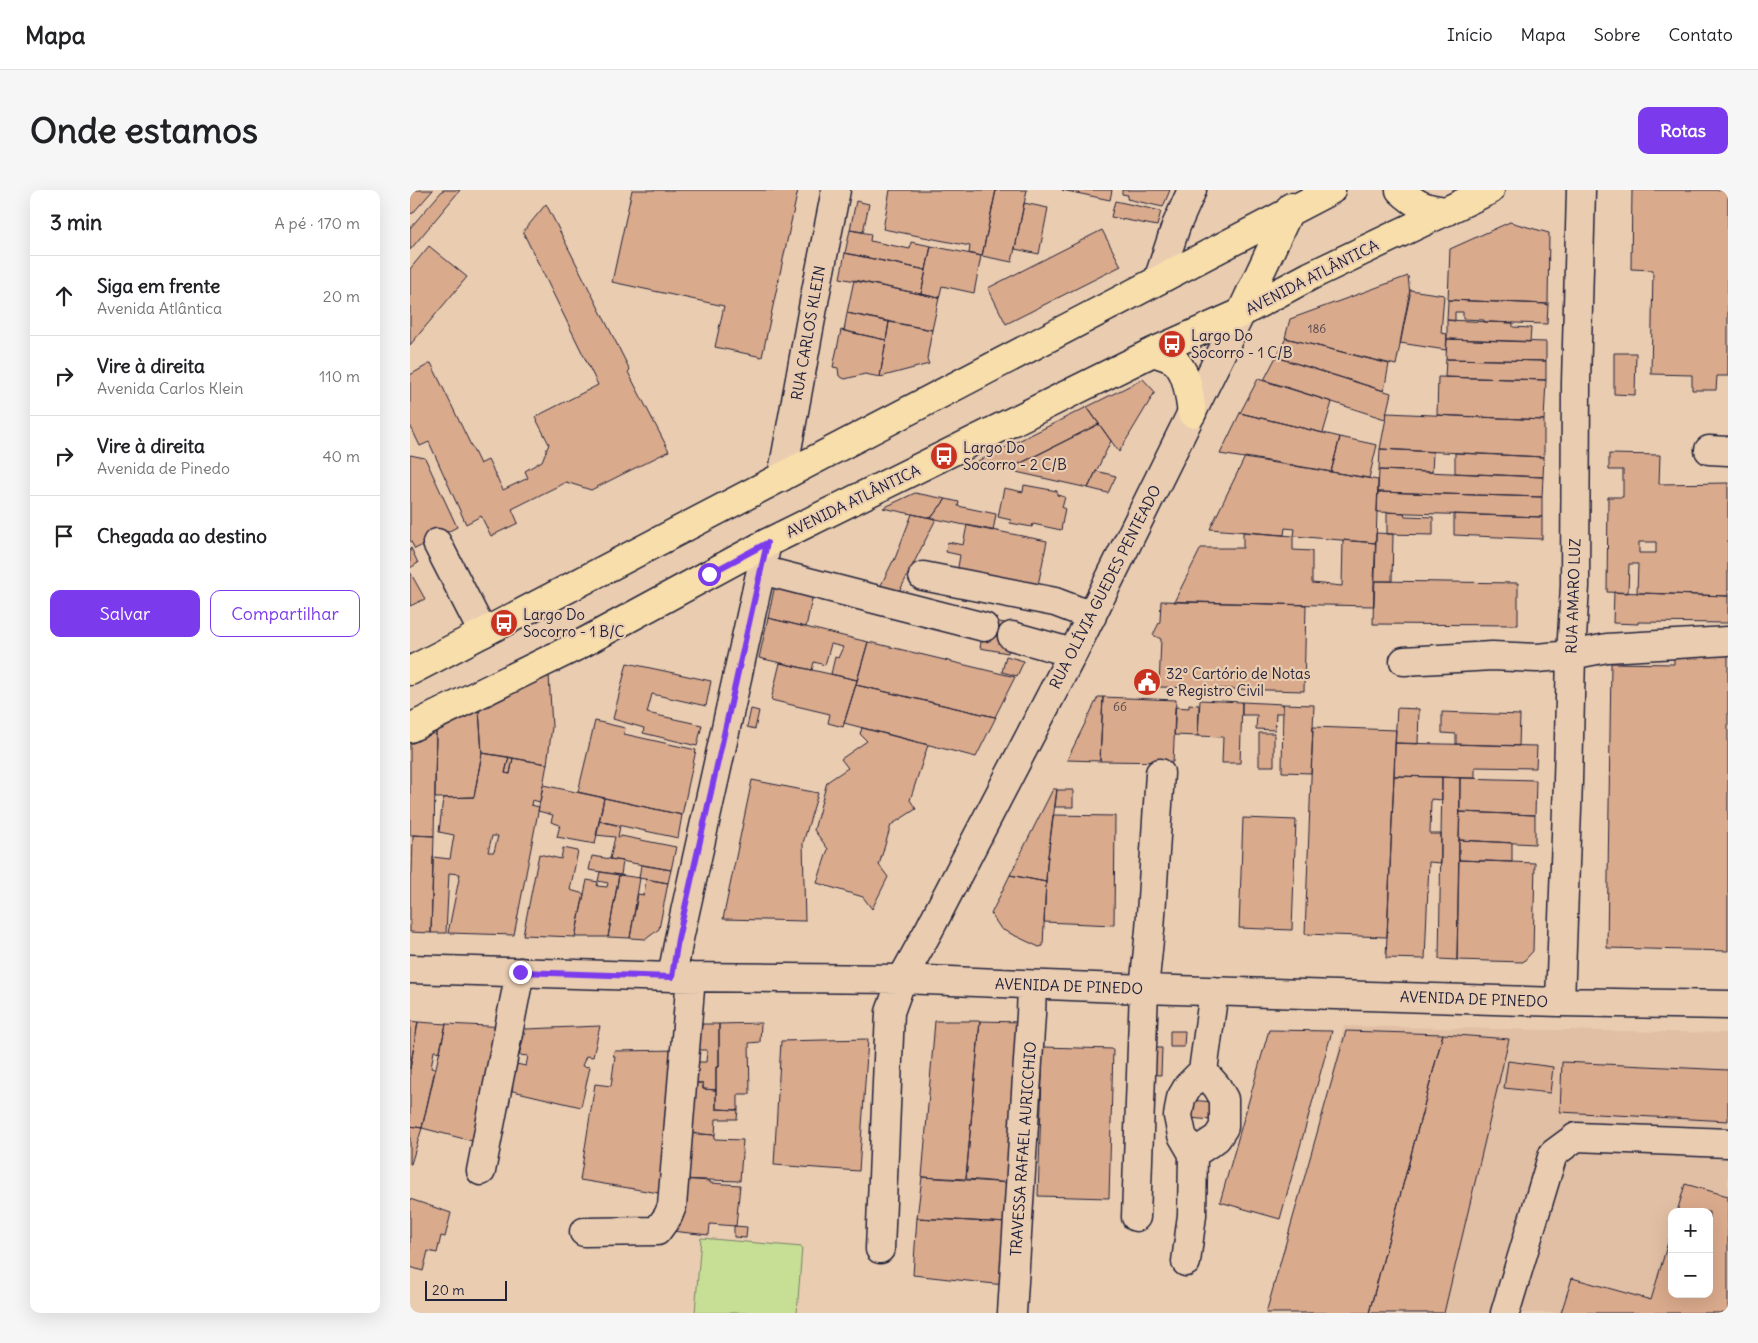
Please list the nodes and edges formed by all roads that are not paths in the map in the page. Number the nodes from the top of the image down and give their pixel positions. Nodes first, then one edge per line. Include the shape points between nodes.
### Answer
1 (836, 190) edge
2 (1192, 190) edge
3 (1331, 190) edge
4 (1400, 190) edge
5 (1490, 190) edge
6 (1581, 190) edge
7 (1294, 201) edge
8 (1447, 211) junction
9 (1158, 280) junction
10 (1241, 313) junction
11 (1153, 352) junction
12 (1192, 413) junction
13 (782, 477) junction
14 (767, 543) junction
15 (437, 544) dead end
16 (761, 570) junction
17 (923, 576) dead end
18 (1092, 616) junction
19 (984, 628) dead end
20 (483, 633) junction
21 (1012, 636) dead end
22 (1728, 642) edge
23 (1073, 653) junction
24 (1571, 655) junction
25 (1404, 662) dead end
26 (410, 671) edge
27 (410, 728) edge
28 (1160, 773) dead end
29 (410, 969) edge
30 (520, 972) junction
31 (682, 977) junction
32 (902, 979) junction
33 (1032, 985) junction
34 (1144, 989) junction
35 (1214, 991) junction
36 (1560, 1002) junction
37 (1728, 1005) edge
38 (1204, 1071) junction
39 (1728, 1144) edge
40 (1193, 1154) junction
41 (482, 1171) dead end
42 (1136, 1217) dead end
43 (584, 1232) dead end
44 (880, 1249) dead end
45 (1186, 1262) dead end
46 (1012, 1313) edge
47 (1505, 1313) edge

1 - 13 street, RUA CARLOS KLEIN
2 - 9 street
3 - 7 main road
4 - 8 main road via 1414,203 1431,210
5 - 8 main road, AVENIDA ATLÂNTICA
6 - 24 street, RUA AMARO LUZ via 1575,586
7 - 9 main road
7 - 10 main road, RUA OLÍVIA GUEDES PENTEADO
8 - 10 main road, AVENIDA ATLÂNTICA via 1310,276
9 - 13 main road
10 - 11 main road, AVENIDA ATLÂNTICA
10 - 12 street, RUA OLÍVIA GUEDES PENTEADO
11 - 12 main road via 1171,359 1182,371
11 - 14 main road, AVENIDA ATLÂNTICA
12 - 18 street, RUA OLÍVIA GUEDES PENTEADO
13 - 20 main road
14 - 16 street
14 - 27 main road, AVENIDA ATLÂNTICA via 577,646
15 - 20 street
16 - 19 street
16 - 31 street via 678,939
17 - 18 street via 1055,602
18 - 23 street, RUA OLÍVIA GUEDES PENTEADO
20 - 26 main road
21 - 23 street
22 - 24 street via 1607,648
23 - 32 street, RUA OLÍVIA GUEDES PENTEADO
24 - 25 street
24 - 36 street, RUA AMARO LUZ
28 - 34 street
29 - 30 street, AVENIDA DE PINEDO
30 - 31 street, AVENIDA DE PINEDO
30 - 41 street
31 - 32 street, AVENIDA DE PINEDO
31 - 43 street via 672,1206 657,1230
32 - 33 street, AVENIDA DE PINEDO
32 - 44 street, RUA OLÍVIA GUEDES PENTEADO via 890,1012
33 - 34 street, AVENIDA DE PINEDO
33 - 46 street, TRAVESSA RAFAEL AURICCHIO
34 - 35 street, AVENIDA DE PINEDO
34 - 42 street
35 - 36 street, AVENIDA DE PINEDO
35 - 38 street
36 - 37 street, AVENIDA DE PINEDO
38 - 40 street via 1181,1098 1178,1116 1182,1135
38 - 40 street via 1224,1099 1224,1127 1216,1138
39 - 47 street via 1576,1137 1553,1154
40 - 45 street via 1192,1216

